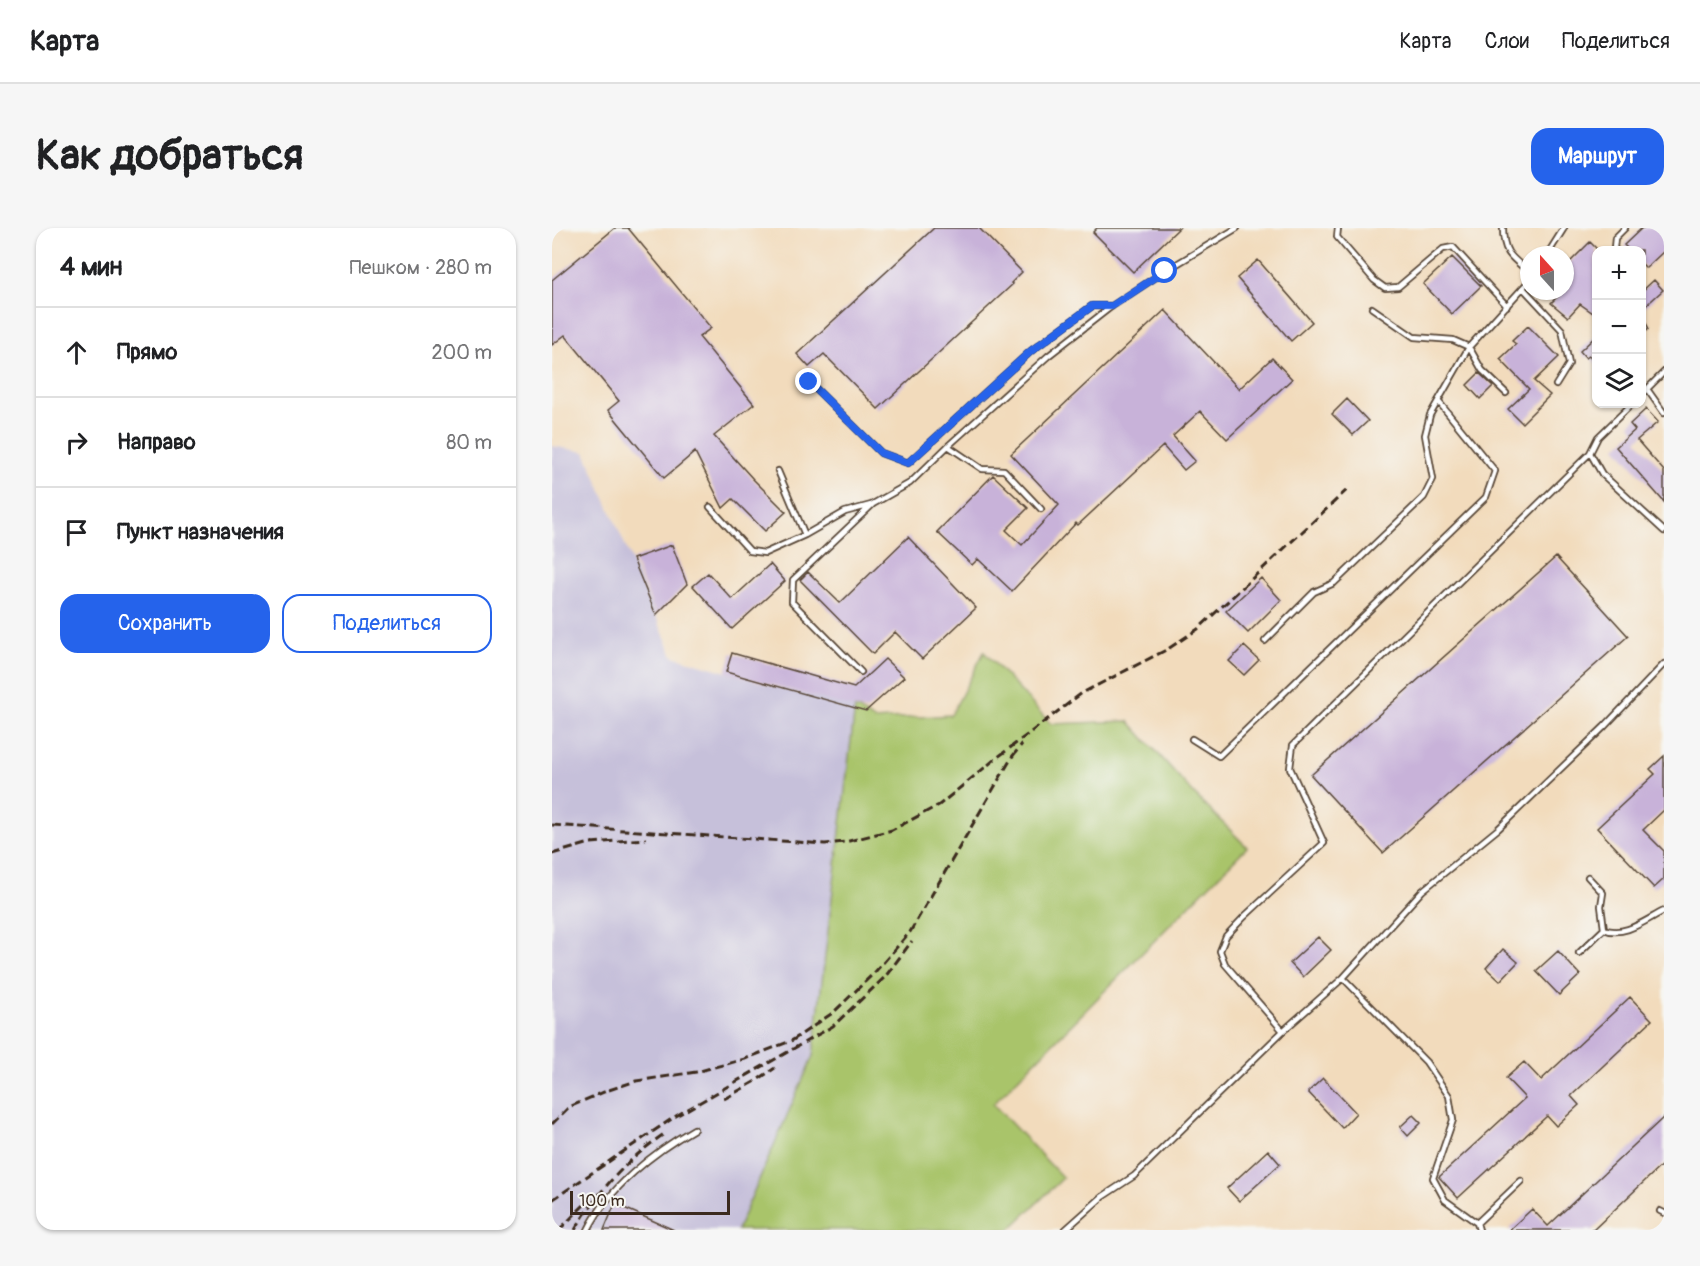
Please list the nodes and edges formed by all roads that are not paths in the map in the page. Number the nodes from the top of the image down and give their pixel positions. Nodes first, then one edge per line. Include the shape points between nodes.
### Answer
1 (1237, 228) edge
2 (1338, 228) edge
3 (1503, 228) edge
4 (1564, 228) edge
5 (1625, 228) edge
6 (1553, 246) edge
7 (1614, 246) edge
8 (1520, 265) edge
9 (1520, 291) edge
10 (1534, 300) edge
11 (1112, 306) junction
12 (1507, 306) junction
13 (1372, 308) dead end
14 (1469, 347) junction
15 (1664, 372) edge
16 (809, 382) dead end
17 (1556, 385) dead end
18 (1647, 389) joint
19 (1506, 393) dead end
20 (1438, 402) junction
21 (1628, 408) edge
22 (1664, 413) edge
23 (948, 446) junction
24 (1590, 453) junction
25 (778, 471) dead end
26 (873, 504) junction
27 (710, 507) dead end
28 (1041, 509) dead end
29 (1664, 531) edge
30 (806, 535) junction
31 (1265, 641) dead end
32 (1664, 664) edge
33 (861, 672) dead end
34 (1192, 739) dead end
35 (1588, 877) dead end
36 (1664, 911) edge
37 (1604, 929) junction
38 (1579, 953) dead end
39 (1343, 978) junction
40 (1283, 1030) junction
41 (694, 1129) dead end
42 (1521, 1181) dead end
43 (1477, 1222) junction
44 (588, 1230) edge
45 (1065, 1230) edge
46 (1479, 1230) edge

1 - 11 lane
2 - 12 lane via 1337,237 1385,288 1398,287 1443,249 1453,247
3 - 8 lane via 1503,244
4 - 6 lane
5 - 7 lane via 1615,238
9 - 12 lane
10 - 17 lane via 1562,330 1569,364
11 - 16 lane via 1092,306 1031,351 908,463 881,453
11 - 23 lane via 1048,356
12 - 14 lane
13 - 14 lane via 1414,337 1453,340
14 - 19 lane via 1482,370
14 - 20 lane
15 - 18 lane
18 - 22 lane
20 - 31 lane via 1425,435 1433,479 1424,497 1334,583 1314,592
20 - 34 lane via 1495,471 1486,497 1219,756
21 - 24 lane via 1598,437
23 - 26 lane via 910,483
23 - 28 lane via 982,469 1004,470
24 - 29 lane via 1602,474
24 - 40 lane via 1293,745 1290,768 1324,843 1238,923 1226,936 1220,951 1225,964
25 - 30 lane
26 - 30 lane via 845,512
26 - 33 lane via 793,580 792,602
27 - 30 lane via 750,551 765,553
32 - 39 lane via 1498,829 1422,891
35 - 37 lane via 1603,893
36 - 37 lane via 1625,930 1612,933
37 - 38 lane
39 - 40 lane
39 - 43 lane via 1426,1062 1449,1096 1453,1120 1433,1178 1445,1200
40 - 45 lane via 1134,1176 1102,1197
41 - 44 lane via 666,1145 625,1180
42 - 43 lane
43 - 46 lane

